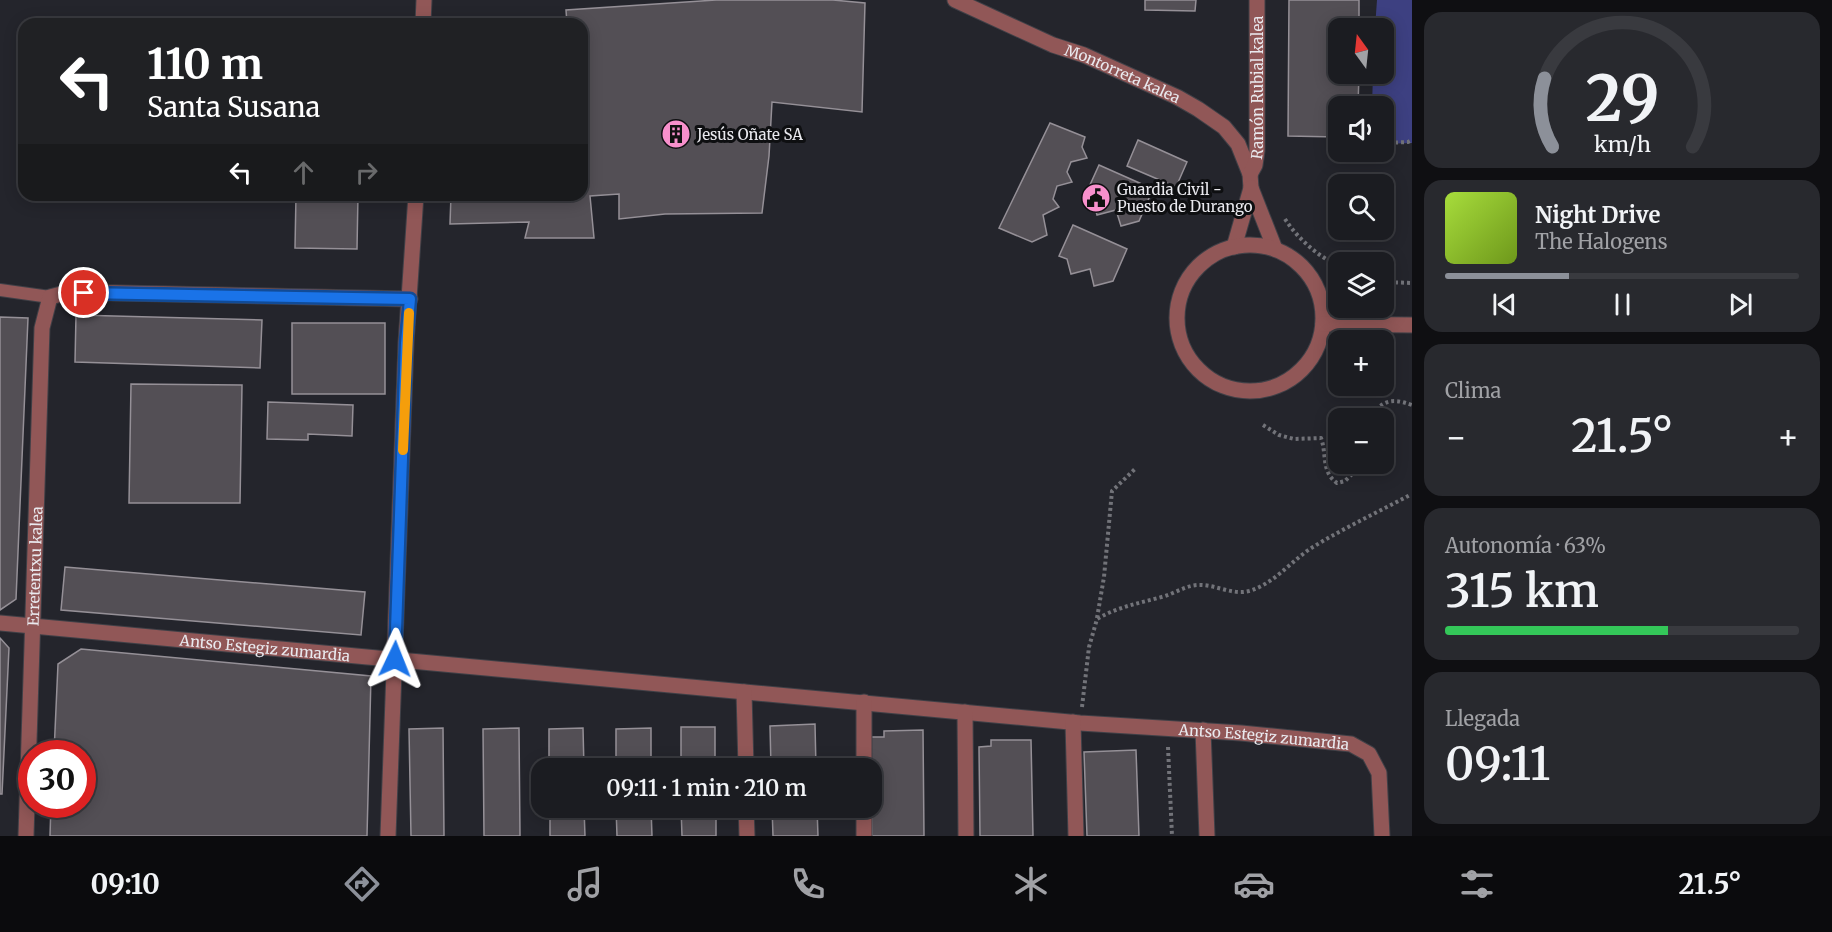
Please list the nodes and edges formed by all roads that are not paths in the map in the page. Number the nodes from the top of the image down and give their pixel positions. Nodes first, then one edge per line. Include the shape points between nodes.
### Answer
1 (424, 0) edge
2 (955, 0) edge
3 (1257, 0) edge
4 (423, 18) edge
5 (1250, 181) junction
6 (416, 201) edge
7 (1234, 247) junction
8 (1275, 249) junction
9 (0, 290) edge
10 (51, 297) junction
11 (410, 299) junction
12 (1323, 324) junction
13 (1412, 326) edge
14 (0, 623) edge
15 (33, 626) junction
16 (395, 659) junction
17 (744, 692) junction
18 (864, 702) junction
19 (965, 712) junction
20 (1076, 722) junction
21 (1203, 730) junction
22 (746, 758) edge
23 (864, 758) edge
24 (746, 818) edge
25 (864, 818) edge
26 (26, 836) edge
27 (388, 836) edge
28 (747, 836) edge
29 (864, 836) edge
30 (966, 836) edge
31 (1076, 836) edge
32 (1207, 836) edge
33 (1382, 836) edge

1 - 4 street
2 - 5 street, Montorreta kalea via 1197,109 1224,128 1238,144
3 - 5 street, Ramón Rubial kalea via 1257,151
5 - 7 street
5 - 8 street, Montorreta kalea
6 - 11 street
7 - 8 street via 1255,245
7 - 12 street via 1213,255 1195,270 1182,289 1177,311 1178,334 1187,356 1202,374 1221,386 1244,391 1267,389 1288,381 1306,366 1318,346
8 - 12 street via 1296,261 1312,278 1321,300
9 - 10 lane
10 - 11 street via 69,292
10 - 15 street, Erretentxu kalea via 42,328
11 - 16 street
12 - 13 street
14 - 15 street, Antso Estegiz zumardia
15 - 16 street, Antso Estegiz zumardia
15 - 26 street, Erretentxu kalea
16 - 17 street, Antso Estegiz zumardia
16 - 27 street
17 - 18 street, Antso Estegiz zumardia
17 - 22 street
18 - 19 street, Antso Estegiz zumardia
18 - 23 street
19 - 20 street, Antso Estegiz zumardia
19 - 30 street
20 - 21 street, Antso Estegiz zumardia
20 - 31 street
21 - 32 street
21 - 33 street, Antso Estegiz zumardia via 1351,744 1369,754 1379,773
24 - 28 street
25 - 29 street

